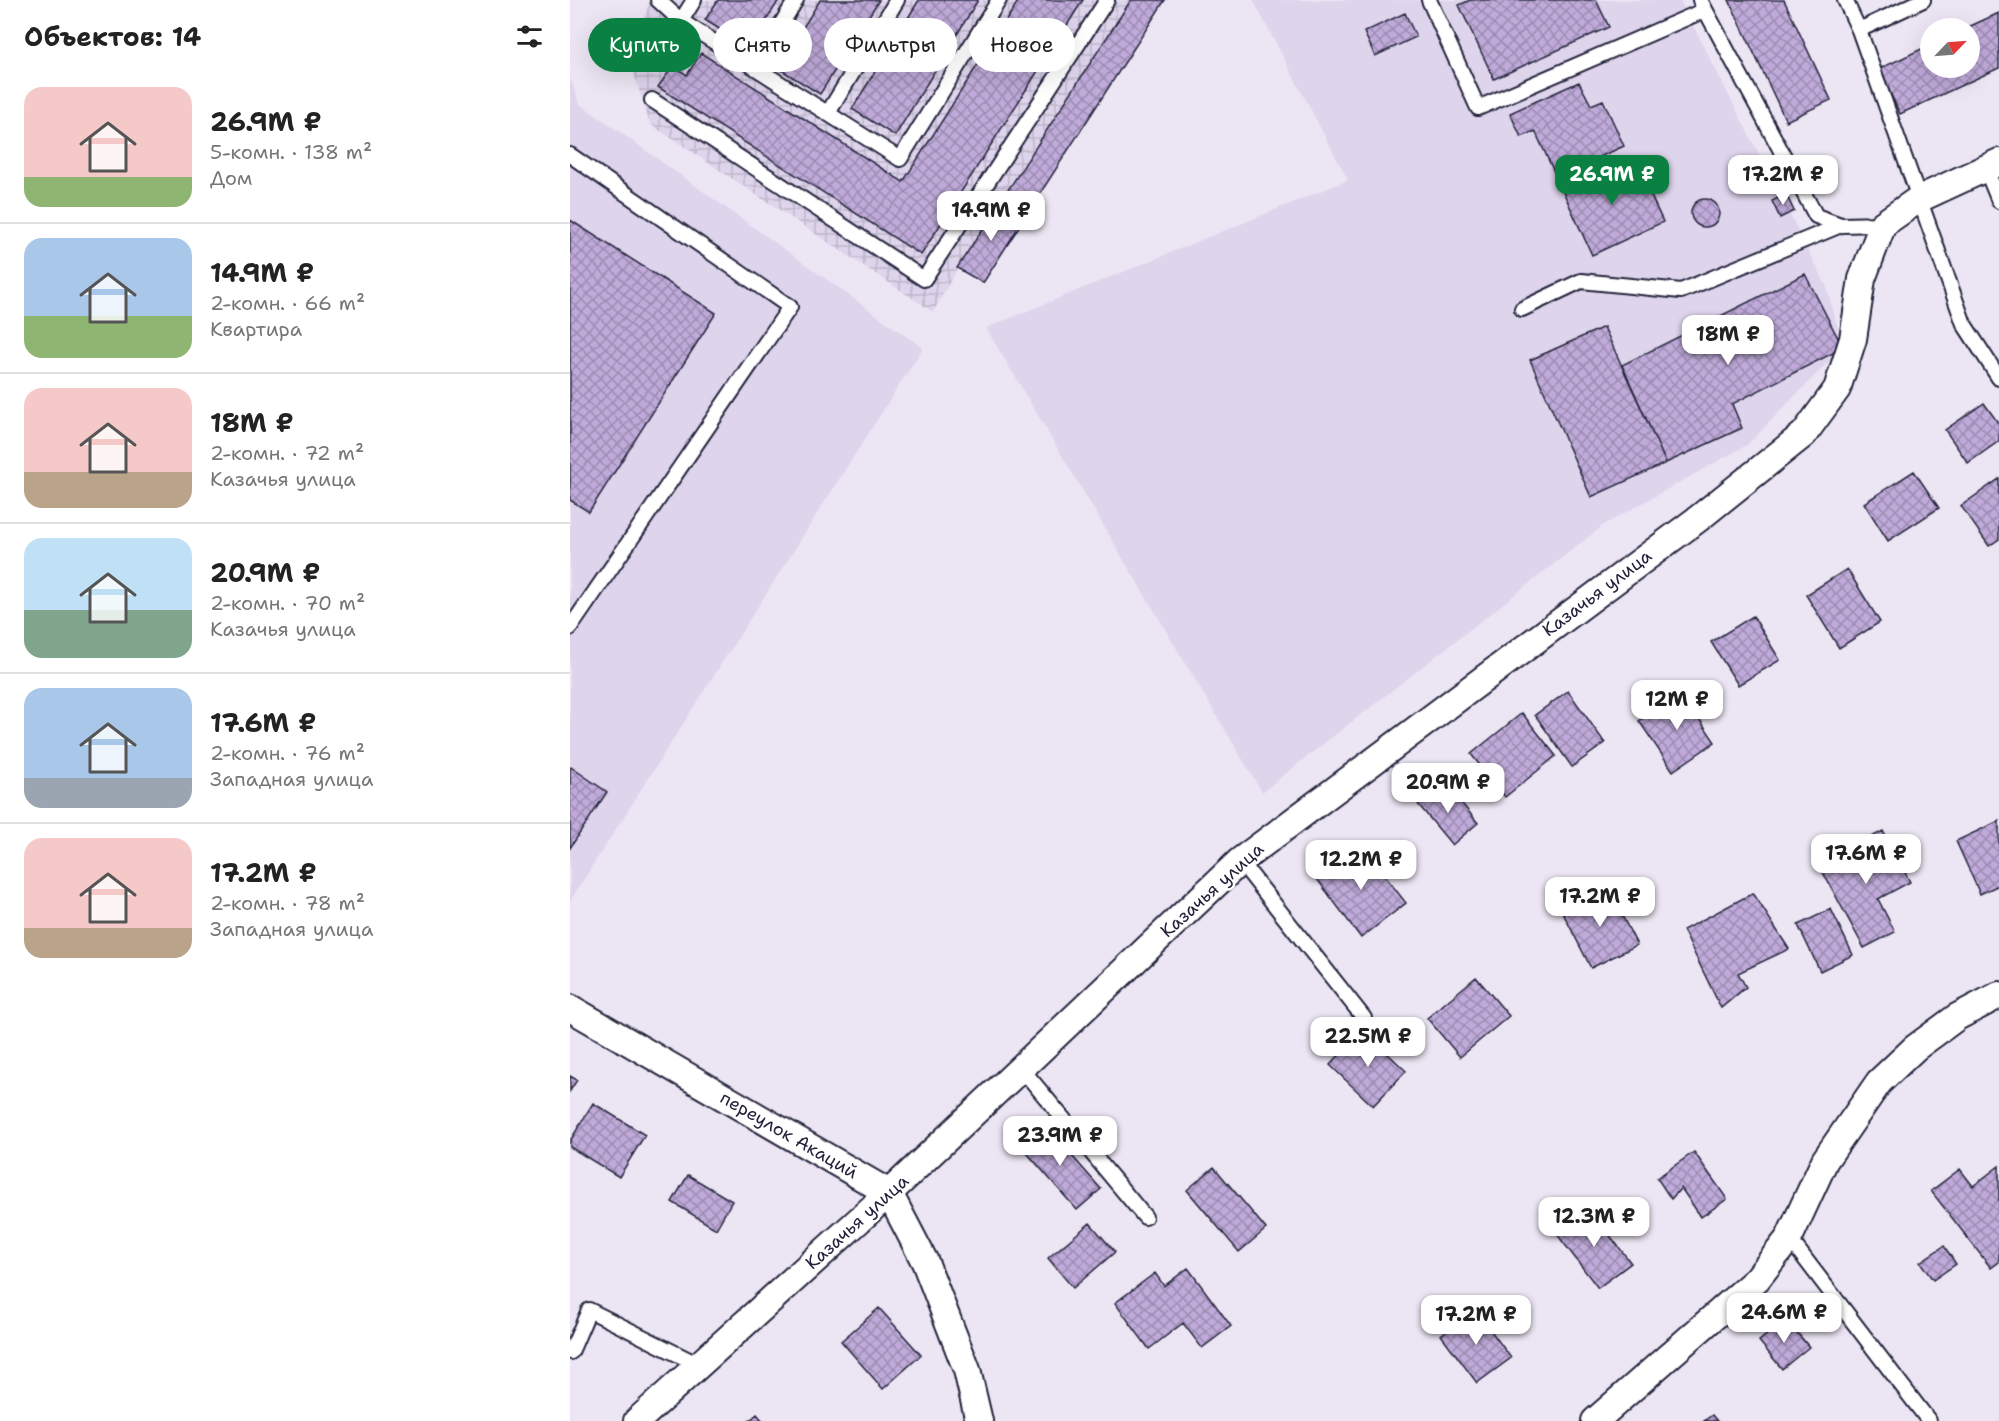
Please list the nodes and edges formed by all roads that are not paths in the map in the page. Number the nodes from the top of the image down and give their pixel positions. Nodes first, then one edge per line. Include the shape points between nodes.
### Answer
1 (658, 0) edge
2 (694, 0) edge
3 (796, 0) edge
4 (897, 0) edge
5 (999, 0) edge
6 (1107, 0) edge
7 (1429, 0) edge
8 (1845, 0) edge
9 (1923, 0) edge
10 (1702, 5) edge
11 (678, 18) edge
12 (683, 18) edge
13 (785, 18) edge
14 (1859, 30) junction
15 (763, 72) edge
16 (652, 100) dead end
17 (828, 113) junction
18 (570, 155) edge
19 (1992, 165) edge
20 (1919, 199) junction
21 (1999, 201) edge
22 (1883, 224) junction
23 (1841, 225) junction
24 (1522, 309) dead end
25 (1999, 378) edge
26 (570, 628) edge
27 (1240, 861) junction
28 (1999, 995) edge
29 (570, 1008) edge
30 (1364, 1018) dead end
31 (1022, 1069) junction
32 (889, 1193) junction
33 (1145, 1217) dead end
34 (1789, 1238) junction
35 (571, 1352) edge
36 (699, 1365) junction
37 (637, 1421) edge
38 (979, 1421) edge
39 (1594, 1421) edge
40 (1929, 1421) edge

1 - 11 lane
2 - 12 lane
3 - 13 lane
4 - 17 lane
5 - 17 lane via 900,159
6 - 16 lane via 924,279
7 - 10 lane via 1478,108
8 - 14 lane
9 - 14 lane
10 - 23 lane via 1815,216
14 - 20 lane
15 - 17 lane
18 - 26 lane via 790,307
19 - 20 street
19 - 21 lane
20 - 22 street
20 - 25 lane via 1965,324
22 - 23 lane
22 - 27 street, Казачья улица via 1862,279 1853,339 1837,389 1804,434
23 - 24 lane via 1681,291 1581,281
27 - 30 lane
27 - 31 street, Казачья улица
28 - 34 street via 1932,1035 1879,1082 1825,1160
29 - 32 street, переулок Акаций
31 - 32 street, Казачья улица
31 - 33 lane
32 - 36 street, Казачья улица
32 - 38 street via 925,1262 967,1370
34 - 39 street via 1757,1279
34 - 40 lane
35 - 36 lane via 589,1310
36 - 37 street, Казачья улица

